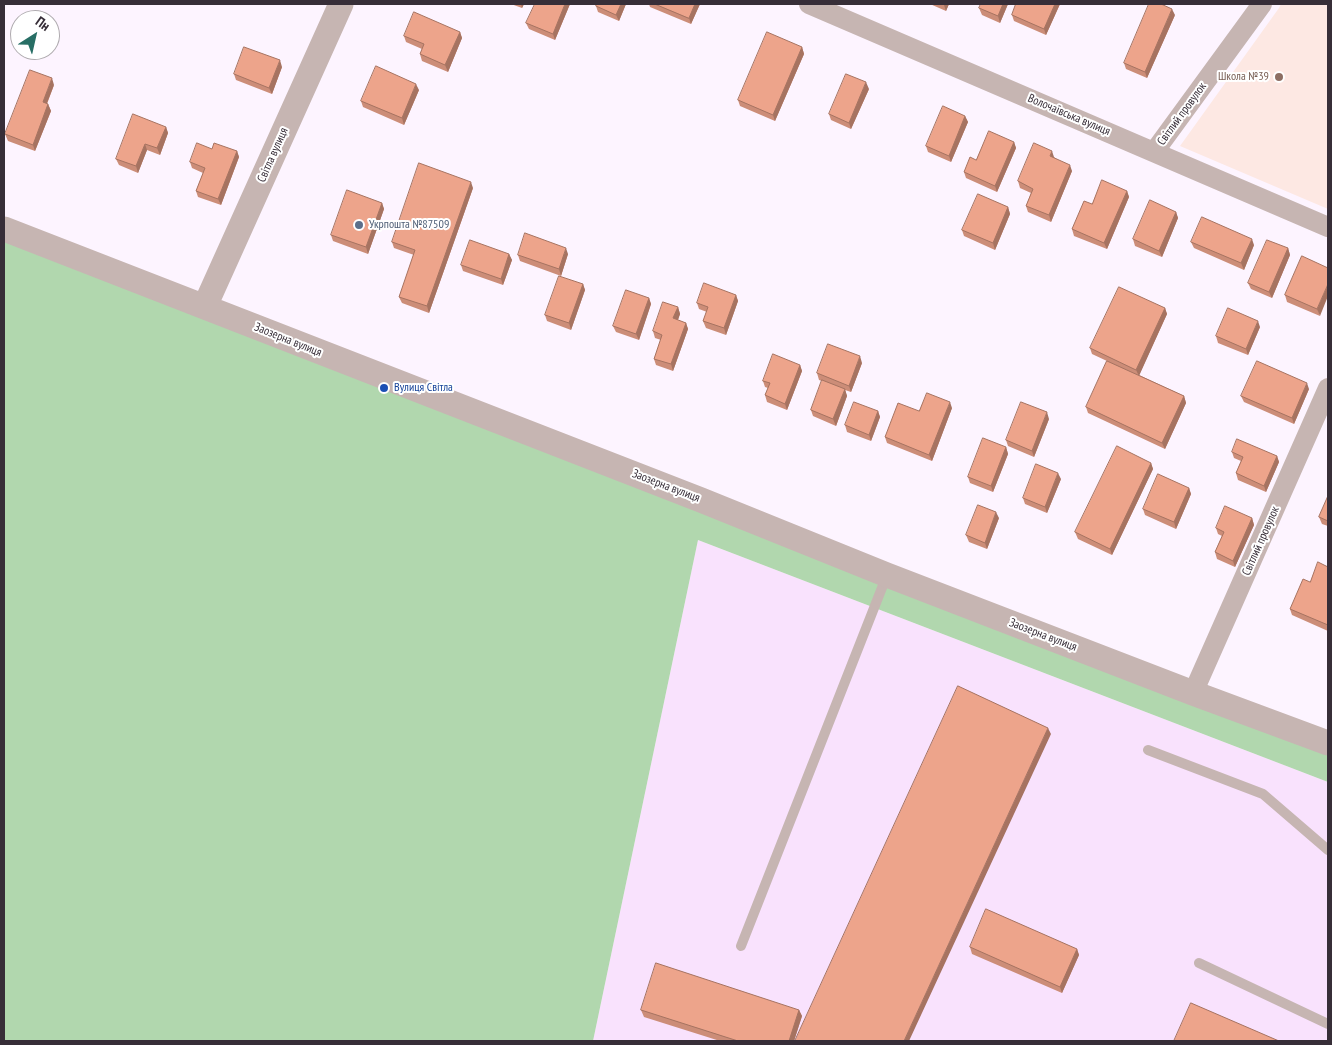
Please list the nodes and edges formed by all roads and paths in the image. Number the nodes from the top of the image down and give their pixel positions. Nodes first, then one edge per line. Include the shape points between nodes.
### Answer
1 (342, 4) edge
2 (809, 4) edge
3 (1262, 4) edge
4 (1154, 152) junction
5 (1328, 227) edge
6 (4, 229) edge
7 (205, 306) junction
8 (1328, 388) edge
9 (887, 575) junction
10 (1193, 693) junction
11 (1328, 743) edge
12 (1148, 750) dead end
13 (1328, 850) edge
14 (741, 946) dead end
15 (1199, 963) dead end
16 (1328, 1024) edge

1 - 7 street, Світла вулиця
2 - 4 street, Волочаївська вулиця
3 - 4 street, Світлий провулок
4 - 5 street, Волочаївська вулиця
6 - 7 street, Заозерна вулиця
7 - 9 street, Заозерна вулиця
8 - 10 street, Світлий провулок
9 - 10 street, Заозерна вулиця
9 - 14 lane
10 - 11 street, Заозерна вулиця
12 - 13 lane via 1263,794
15 - 16 lane

